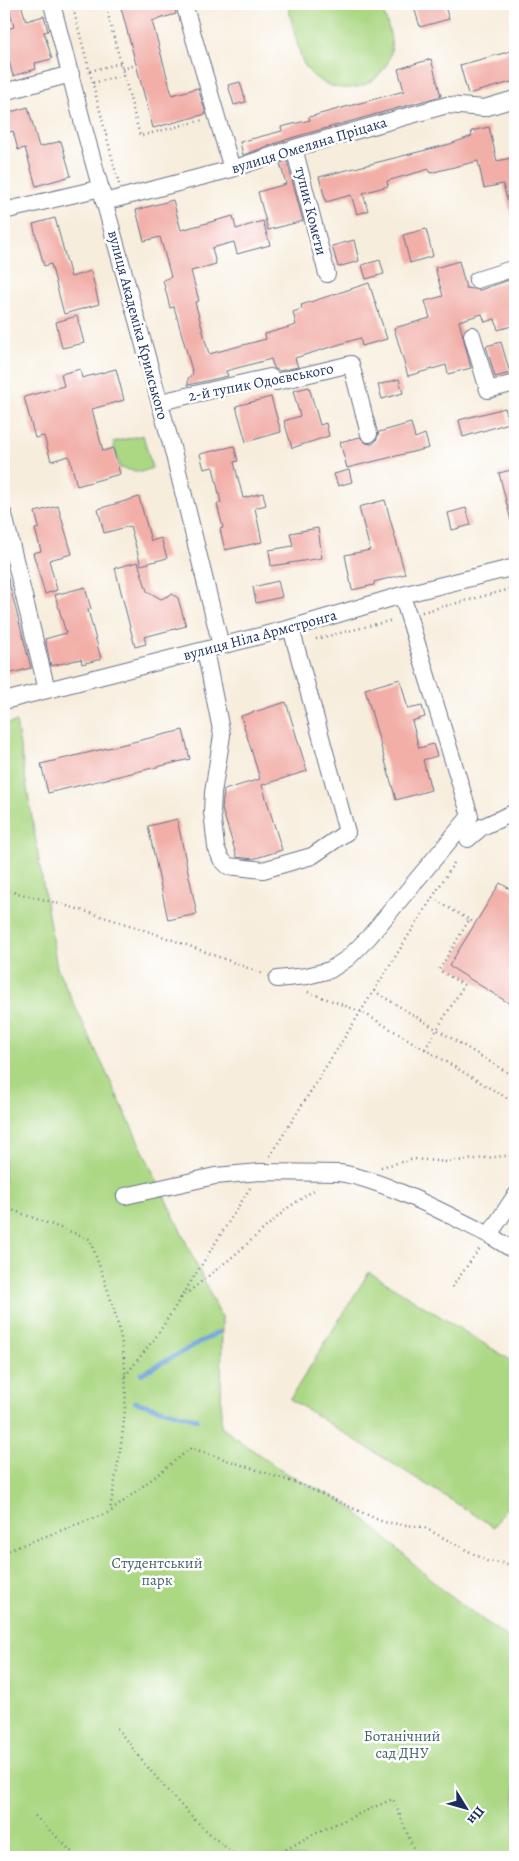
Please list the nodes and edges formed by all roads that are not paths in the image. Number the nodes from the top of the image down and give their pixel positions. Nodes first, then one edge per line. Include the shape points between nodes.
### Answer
1 (52, 4) edge
2 (184, 4) edge
3 (71, 74) junction
4 (4, 92) edge
5 (515, 99) edge
6 (294, 148) junction
7 (232, 169) junction
8 (103, 195) junction
9 (4, 211) edge
10 (515, 268) edge
11 (327, 274) dead end
12 (477, 280) dead end
13 (472, 335) dead end
14 (515, 383) edge
15 (160, 402) junction
16 (369, 434) dead end
17 (4, 515) edge
18 (515, 567) edge
19 (402, 595) junction
20 (291, 628) junction
21 (213, 648) junction
22 (47, 690) junction
23 (4, 701) edge
24 (515, 812) edge
25 (468, 839) road end
26 (277, 979) road end
27 (125, 1196) dead end
28 (515, 1196) edge
29 (489, 1235) junction
30 (515, 1251) edge

1 - 3 street, вулиця Академіка Кримського
2 - 7 street
3 - 4 street
3 - 8 street, вулиця Академіка Кримського
5 - 6 street, вулиця Омеляна Пріцака via 484,108 447,106
6 - 7 street, вулиця Омеляна Пріцака
6 - 11 street, тупик Комети
7 - 8 street, вулиця Омеляна Пріцака via 123,197
8 - 9 street, вулиця Омеляна Пріцака
8 - 15 street, вулиця Академіка Кримського
10 - 12 street
13 - 14 street via 488,390
15 - 16 street, 2-й тупик Одоєвського via 270,377 276,382 351,364
15 - 21 street, вулиця Академіка Кримського
17 - 22 street
18 - 19 street, вулиця Ніла Армстронга
19 - 20 street, вулиця Ніла Армстронга
19 - 26 street via 470,816 348,958 330,970
20 - 21 street, вулиця Ніла Армстронга
20 - 21 street, вулиця Академіка Кримського via 347,832 312,856 263,870 228,866 216,847 213,793 222,736
21 - 22 street, вулиця Ніла Армстронга
22 - 23 street, вулиця Ніла Армстронга
24 - 25 street via 482,827
27 - 29 street via 215,1176 260,1172 338,1173 438,1210
28 - 29 street
29 - 30 street

